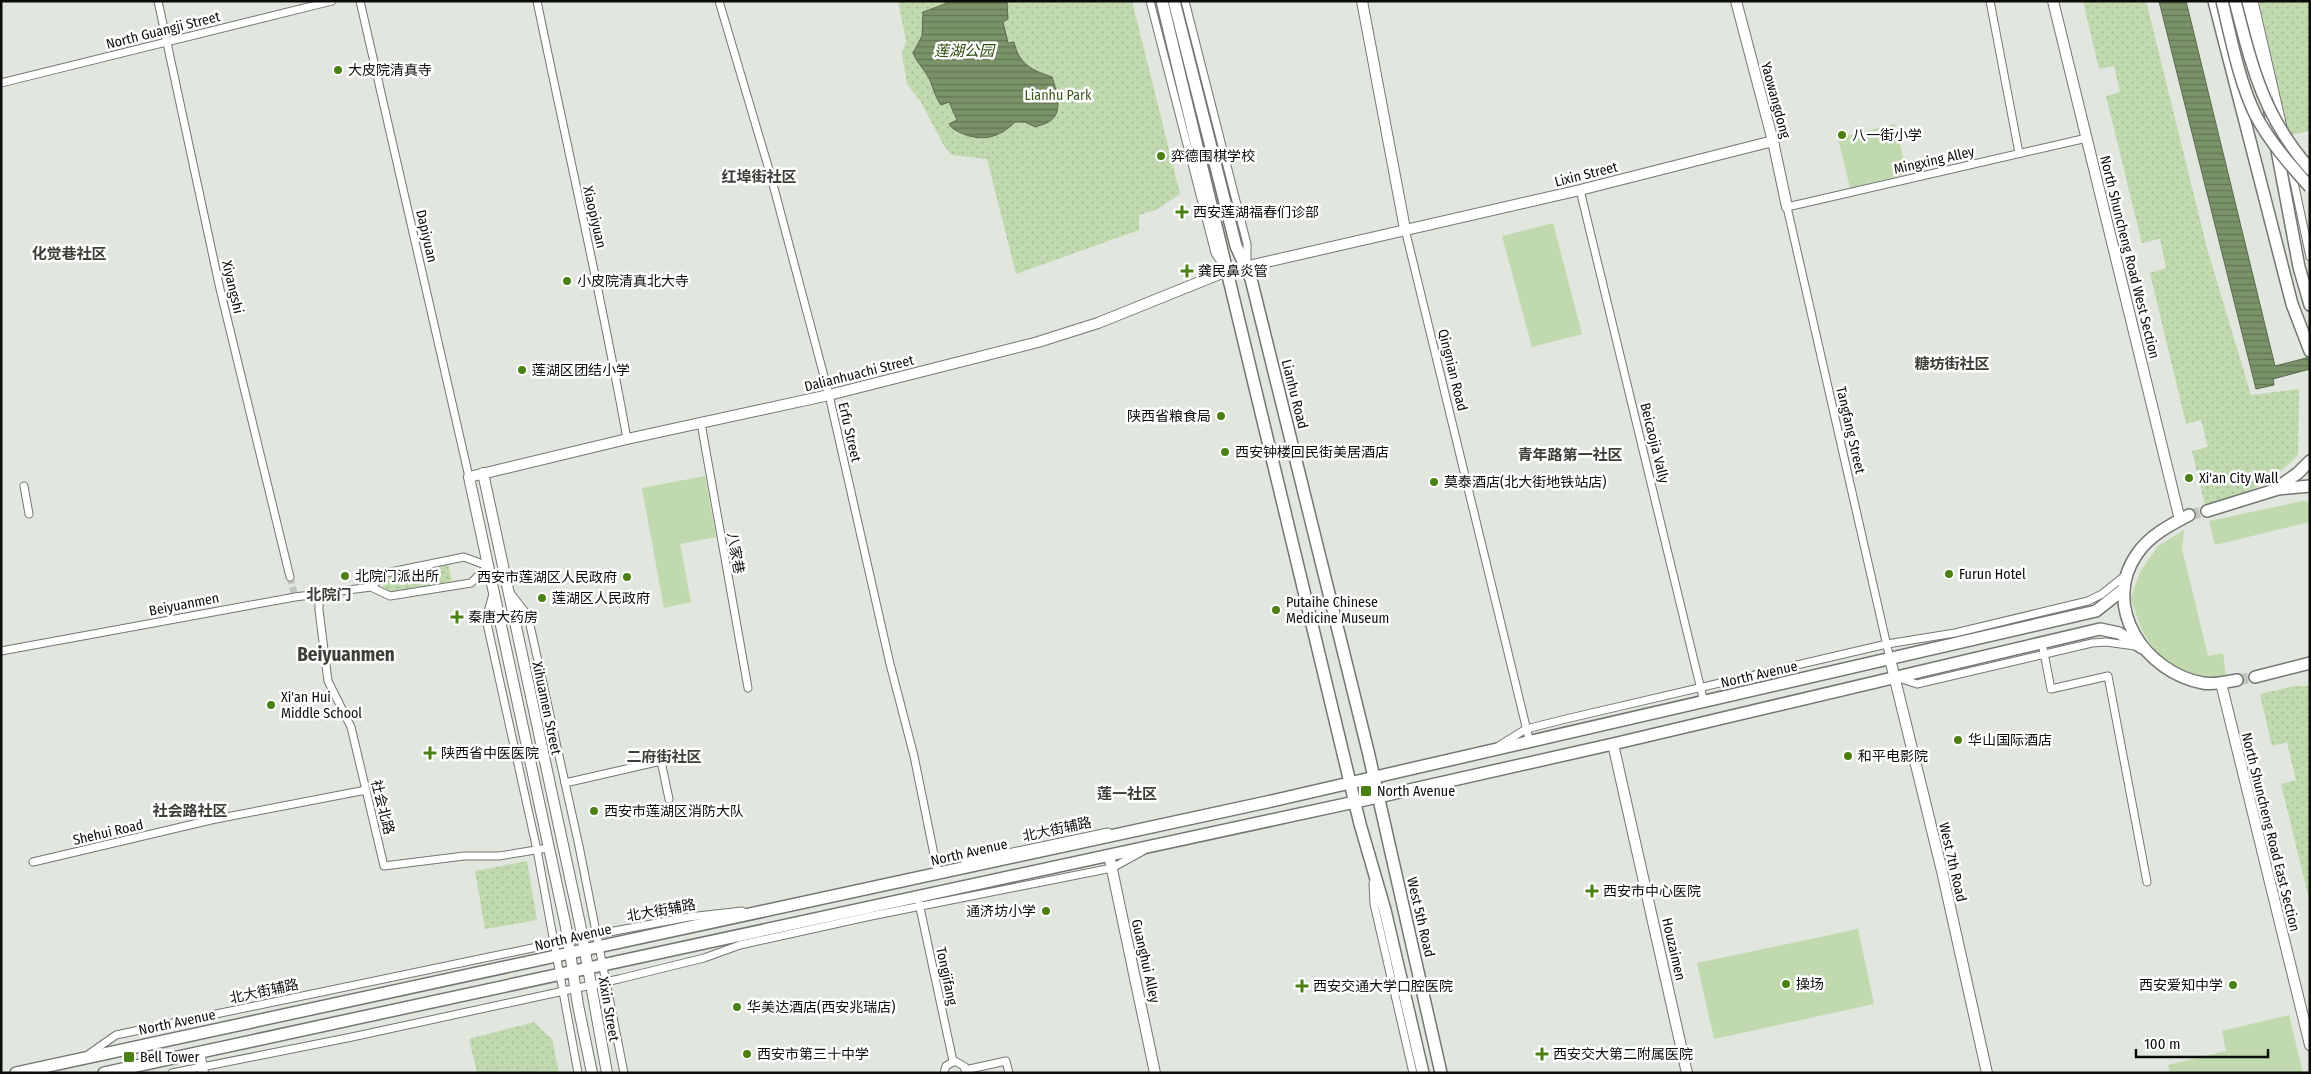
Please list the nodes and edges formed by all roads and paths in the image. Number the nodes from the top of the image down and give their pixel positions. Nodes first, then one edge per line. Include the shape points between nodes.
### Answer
1 (158, 1) edge
2 (332, 1) edge
3 (360, 1) edge
4 (537, 1) edge
5 (719, 1) edge
6 (1150, 1) edge
7 (1162, 1) edge
8 (1174, 1) edge
9 (1185, 1) edge
10 (1362, 1) edge
11 (1736, 1) edge
12 (1990, 1) edge
13 (2053, 1) edge
14 (2214, 1) edge
15 (2222, 1) edge
16 (2235, 1) edge
17 (2246, 1) edge
18 (2254, 1) edge
19 (166, 42) junction
20 (1, 83) edge
21 (2087, 138) junction
22 (1773, 141) junction
23 (2019, 153) junction
24 (2310, 169) edge
25 (2310, 187) edge
26 (1580, 190) junction
27 (1787, 207) junction
28 (1405, 229) junction
29 (2310, 257) edge
30 (1247, 267) junction
31 (1227, 271) junction
32 (2310, 305) edge
33 (2308, 346) edge
34 (829, 395) junction
35 (700, 423) junction
36 (627, 439) junction
37 (2310, 461) edge
38 (483, 473) junction
39 (469, 477) junction
40 (24, 486) dead end
41 (2310, 486) edge
42 (2258, 496) junction
43 (2206, 511) tunnel mouth
44 (29, 514) dead end
45 (2184, 517) joint
46 (488, 566) junction
47 (2127, 574) junction
48 (290, 577) tunnel mouth
49 (371, 587) junction
50 (507, 589) junction
51 (2124, 589) junction
52 (494, 591) junction
53 (320, 595) junction
54 (2042, 643) junction
55 (1887, 644) junction
56 (2142, 648) junction
57 (1, 651) edge
58 (2045, 655) junction
59 (1890, 659) junction
60 (2310, 664) edge
61 (1894, 676) junction
62 (2255, 676) tunnel mouth
63 (2237, 680) tunnel mouth
64 (2221, 683) junction
65 (748, 688) dead end
66 (1701, 689) junction
67 (1704, 702) junction
68 (1526, 730) junction
69 (1530, 743) junction
70 (1613, 744) junction
71 (1489, 752) junction
72 (1374, 777) junction
73 (1351, 782) junction
74 (565, 783) junction
75 (366, 790) junction
76 (1378, 797) junction
77 (669, 799) dead end
78 (1355, 802) junction
79 (1157, 844) junction
80 (548, 848) junction
81 (536, 850) junction
82 (1109, 855) junction
83 (33, 862) dead end
84 (1112, 868) junction
85 (1373, 868) junction
86 (938, 871) junction
87 (2147, 882) dead end
88 (919, 901) junction
89 (598, 941) junction
90 (554, 944) junction
91 (584, 944) junction
92 (569, 947) junction
93 (556, 956) junction
94 (603, 965) junction
95 (588, 968) junction
96 (573, 971) junction
97 (559, 973) junction
98 (606, 981) junction
99 (590, 984) junction
100 (576, 988) junction
101 (562, 990) junction
102 (2310, 1045) edge
103 (199, 1052) junction
104 (84, 1058) junction
105 (953, 1061) junction
106 (202, 1070) edge
107 (965, 1071) edge
108 (16, 1073) edge
109 (104, 1073) edge
110 (172, 1073) edge
111 (578, 1073) edge
112 (592, 1073) edge
113 (607, 1073) edge
114 (624, 1073) edge
115 (944, 1073) edge
116 (1009, 1073) edge
117 (1156, 1073) edge
118 (1413, 1073) edge
119 (1423, 1073) edge
120 (1441, 1073) edge
121 (1688, 1073) edge
122 (1987, 1073) edge

1 - 19 street, Xiyangshi
2 - 19 street, North Guangji Street
3 - 39 street, Dapiyuan
4 - 36 street, Xiaopiyuan via 606,320
5 - 34 street, Erfu Street via 770,173
6 - 31 street via 1215,253
7 - 31 main road
8 - 30 main road, Lianhu Road via 1236,246
9 - 30 street via 1247,244
10 - 28 street, Qingnian Road
11 - 22 street, Yaowangdong
12 - 23 street
13 - 21 street, North Shuncheng Road West Section
14 - 33 main road via 2292,304
15 - 25 main road, bridge via 2239,68 2256,116 2284,158
16 - 24 main road, bridge via 2251,64 2268,110 2293,150
17 - 32 main road via 2299,267
18 - 29 street
19 - 20 street, North Guangji Street
19 - 48 street, Xiyangshi via 224,305
21 - 23 street, Mingxing Alley
21 - 45 street, North Shuncheng Road West Section
22 - 26 street, Lixin Street
22 - 27 street, Yaowangdong
23 - 27 street, Mingxing Alley
26 - 28 street, Lixin Street
26 - 66 street, Beicaojia Vally
27 - 55 street, Tangfang Street
28 - 30 street, Lixin Street
28 - 68 street, Qingnian Road
30 - 31 street, Dalianhuachi Street
30 - 72 main road, Lianhu Road
31 - 34 street, Dalianhuachi Street via 1046,339
31 - 73 main road
34 - 35 street, Dalianhuachi Street
34 - 86 street, Erfu Street
35 - 36 street, Dalianhuachi Street
35 - 65 street, 八家巷
36 - 38 street, Dalianhuachi Street
37 - 42 main road via 2289,480
38 - 39 street, Dalianhuachi Street
38 - 50 street, Xihuamen Street
39 - 46 street, Xihuamen Street
40 - 44 street
41 - 42 main road via 2289,487
42 - 43 main road
45 - 47 main road via 2166,527 2137,554
46 - 49 street, Beiyuanmen via 464,557 386,573
46 - 49 street, Beiyuanmen via 471,583 390,596
46 - 52 street, Xihuamen Street
47 - 51 main road
47 - 55 street via 2088,601 1956,633
49 - 53 street, Beiyuanmen
50 - 74 street via 528,616
50 - 91 street, Xihuamen Street
51 - 56 main road via 2126,619
51 - 59 main road, North Avenue via 2096,611
52 - 80 street, Xihuamen Street
52 - 81 street via 486,619
53 - 57 street, Beiyuanmen via 294,595
53 - 75 street, 社会北路 via 328,682 352,727
54 - 56 main road via 2100,629 2119,633
54 - 58 street
54 - 61 main road
55 - 59 street, Tangfang Street
55 - 66 street
56 - 58 street via 2106,642
56 - 64 main road via 2165,669 2184,678
58 - 61 street via 1917,684
58 - 87 street via 2051,689 2108,676
59 - 61 street, West 7th Road
59 - 67 main road, North Avenue
60 - 62 main road
61 - 70 main road
61 - 122 street, West 7th Road
63 - 64 main road
64 - 102 street, North Shuncheng Road East Section
66 - 67 street, Beicaojia Vally
66 - 68 street
67 - 69 main road, North Avenue
68 - 69 street, Qingnian Road
68 - 71 street
69 - 71 main road, North Avenue
70 - 76 main road
70 - 121 street, Houzaimen
71 - 72 main road, North Avenue
72 - 73 main road, North Avenue
72 - 76 main road, Lianhu Road
73 - 78 main road
73 - 86 main road, North Avenue
74 - 77 street via 661,761
74 - 89 street
75 - 81 street, 社会北路 via 384,866
75 - 83 street, Shehui Road via 211,820
76 - 78 main road
76 - 120 main road, West 5th Road
78 - 79 main road
78 - 85 main road
79 - 82 main road
79 - 84 street
80 - 81 street, 社会北路
80 - 92 street, Xihuamen Street
81 - 90 street
82 - 84 street, Guanghui Alley
82 - 88 main road
84 - 88 street
84 - 117 street, Guanghui Alley
85 - 118 street via 1374,904
85 - 119 main road via 1399,964
86 - 89 main road, North Avenue
88 - 94 main road
88 - 98 street
88 - 105 street, Tongjifang
89 - 91 main road, North Avenue
89 - 94 street
90 - 92 street, 北大街辅路
90 - 93 street
90 - 104 street, 北大街辅路 via 116,1035
91 - 92 main road, North Avenue
91 - 95 street, Xixin Street
92 - 93 main road, North Avenue
92 - 96 street, Xixin Street
93 - 97 street
93 - 104 main road, North Avenue
94 - 95 main road
94 - 98 street
95 - 96 main road
95 - 99 street, Xixin Street
96 - 97 main road
96 - 100 street, Xixin Street
97 - 101 street
97 - 103 main road
98 - 99 street
98 - 114 street
99 - 100 street
99 - 113 street, Xixin Street
100 - 101 street
100 - 112 street, Xixin Street
101 - 106 street
101 - 111 street
103 - 106 street
103 - 109 main road
104 - 108 main road, North Avenue
105 - 107 street via 961,1062
105 - 115 street via 946,1066
106 - 110 street
107 - 116 street via 1006,1061

